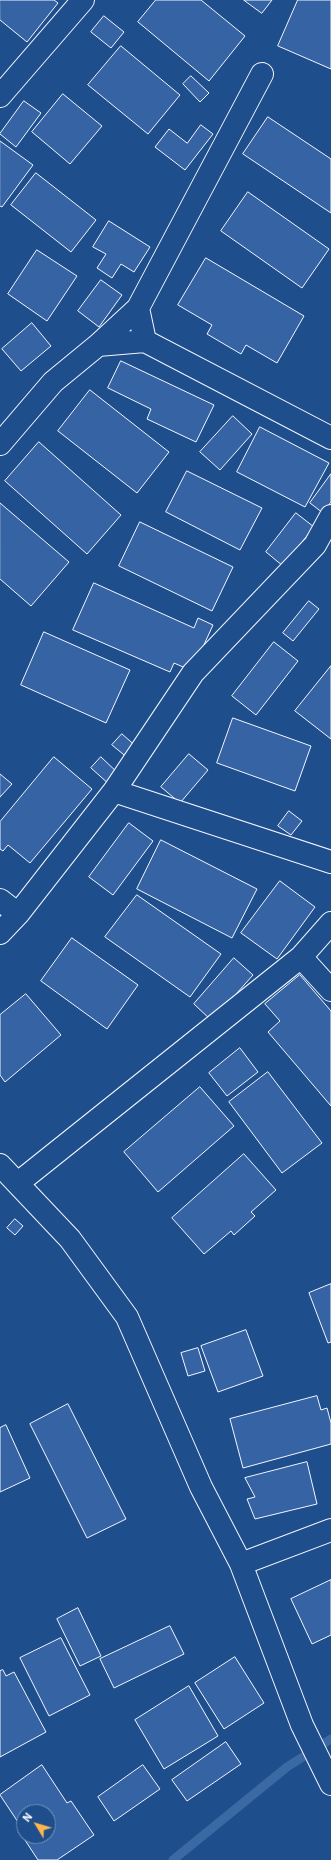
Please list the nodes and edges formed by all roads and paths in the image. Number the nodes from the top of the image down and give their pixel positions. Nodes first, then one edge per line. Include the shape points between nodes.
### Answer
1 (83, 0) edge
2 (262, 74) dead end
3 (0, 96) edge
4 (138, 308) junction
5 (145, 341) junction
6 (98, 345) junction
7 (331, 438) edge
8 (0, 444) edge
9 (331, 516) edge
10 (114, 790) junction
11 (331, 862) edge
12 (0, 900) edge
13 (18, 914) junction
14 (331, 923) edge
15 (0, 933) edge
16 (301, 957) junction
17 (331, 990) edge
18 (0, 1165) edge
19 (18, 1183) junction
20 (331, 1530) edge
21 (241, 1564) junction
22 (331, 1784) edge

1 - 3 street
2 - 4 street
4 - 5 street
4 - 6 street
5 - 6 street
5 - 7 street
6 - 8 street via 53,382
9 - 10 street via 315,545 193,673
10 - 11 street
10 - 13 street
12 - 13 street
13 - 15 street
14 - 16 street
16 - 17 street
16 - 19 street
18 - 19 street
19 - 21 street via 70,1239 127,1316 201,1487
20 - 21 street
21 - 22 street via 302,1725

